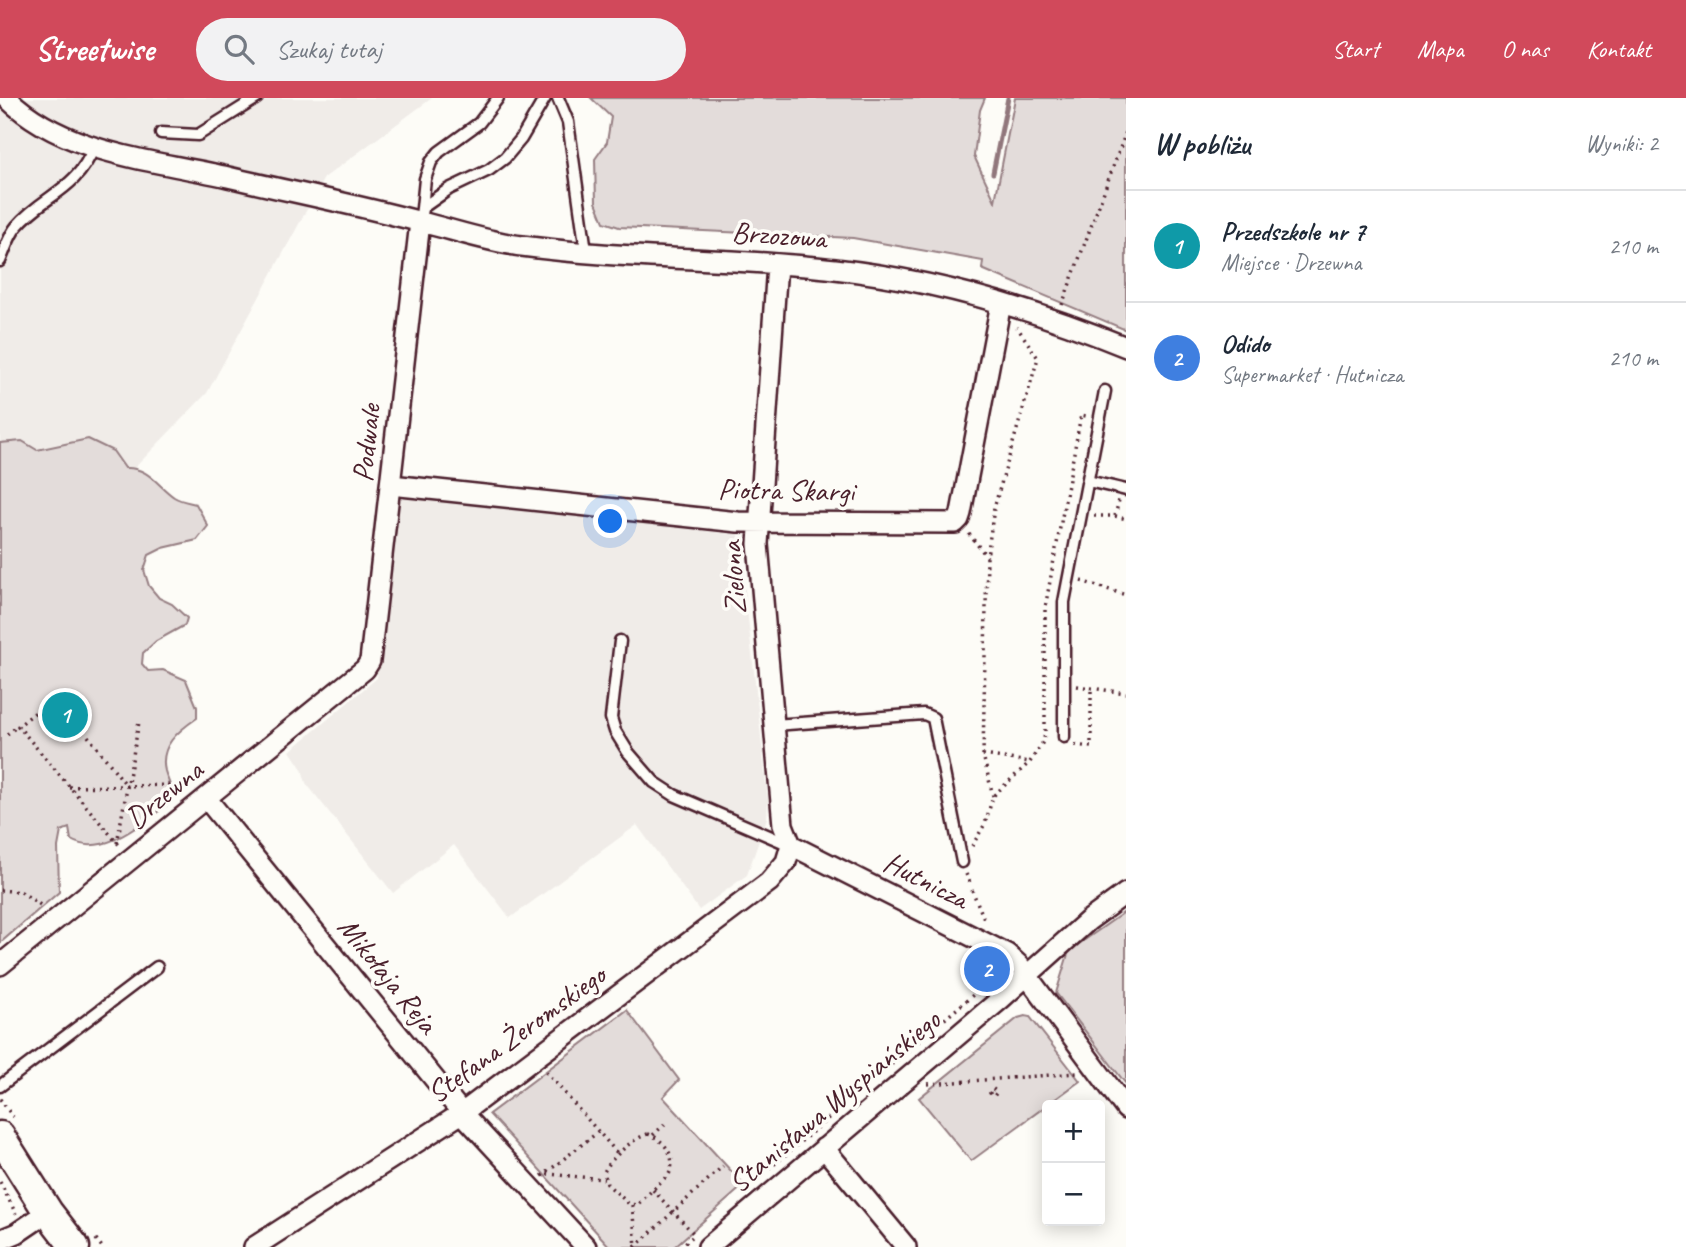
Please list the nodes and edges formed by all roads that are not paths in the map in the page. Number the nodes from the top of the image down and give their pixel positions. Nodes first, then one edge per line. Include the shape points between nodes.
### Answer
1 (7, 98) edge
2 (257, 98) edge
3 (498, 98) edge
4 (545, 98) edge
5 (558, 98) edge
6 (161, 133) dead end
7 (94, 147) junction
8 (421, 215) junction
9 (586, 251) junction
10 (0, 261) edge
11 (777, 264) junction
12 (1002, 303) junction
13 (1126, 347) edge
14 (1105, 391) dead end
15 (1088, 481) junction
16 (391, 485) junction
17 (1126, 491) edge
18 (759, 520) junction
19 (620, 642) dead end
20 (365, 669) joint
21 (774, 725) junction
22 (1066, 741) road end
23 (206, 798) junction
24 (790, 845) junction
25 (961, 862) road end
26 (1126, 892) edge
27 (0, 965) edge
28 (157, 967) dead end
29 (1027, 976) junction
30 (0, 1086) edge
31 (1126, 1109) edge
32 (462, 1113) junction
33 (0, 1136) edge
34 (824, 1148) junction
35 (48, 1212) junction
36 (0, 1240) edge
37 (75, 1247) edge
38 (254, 1247) edge
39 (586, 1247) edge
40 (708, 1247) edge
41 (906, 1247) edge

1 - 7 street, Brzozowa via 46,129
2 - 6 lane via 198,135
3 - 8 lane via 479,123 430,162
4 - 8 lane via 505,158 449,188
5 - 9 lane via 568,122
7 - 8 street, Brzozowa
7 - 10 lane via 78,176 17,225
8 - 9 street, Brzozowa via 519,246
8 - 16 street, Podwale
9 - 11 street, Brzozowa
11 - 12 street, Brzozowa via 873,274
11 - 18 street, Zielona
12 - 13 street, Brzozowa
12 - 18 street, Piotra Skargi via 959,519 949,524
14 - 15 lane
15 - 17 lane
15 - 22 lane via 1064,602
16 - 18 street, Piotra Skargi via 738,522
16 - 20 street, Podwale via 372,655
18 - 21 street, Zielona
19 - 24 lane via 611,718 628,752 654,782 674,795
20 - 23 street, Drzewna
21 - 24 street, Zielona via 783,825
21 - 25 lane via 924,713 933,718
23 - 27 street, Drzewna
23 - 32 street, Mikołaja Reja
24 - 29 street, Hutnicza via 1007,954
24 - 32 street, Stefana Żeromskiego via 786,862 769,883
26 - 29 street, Stanisława Wyspiańskiego
28 - 30 lane
29 - 31 street, Hutnicza
29 - 34 street, Stanisława Wyspiańskiego
32 - 38 street, Stefana Żeromskiego
32 - 39 street, Mikołaja Reja
33 - 35 street
34 - 40 street, Stanisława Wyspiańskiego
34 - 41 street
35 - 36 street
35 - 37 street

